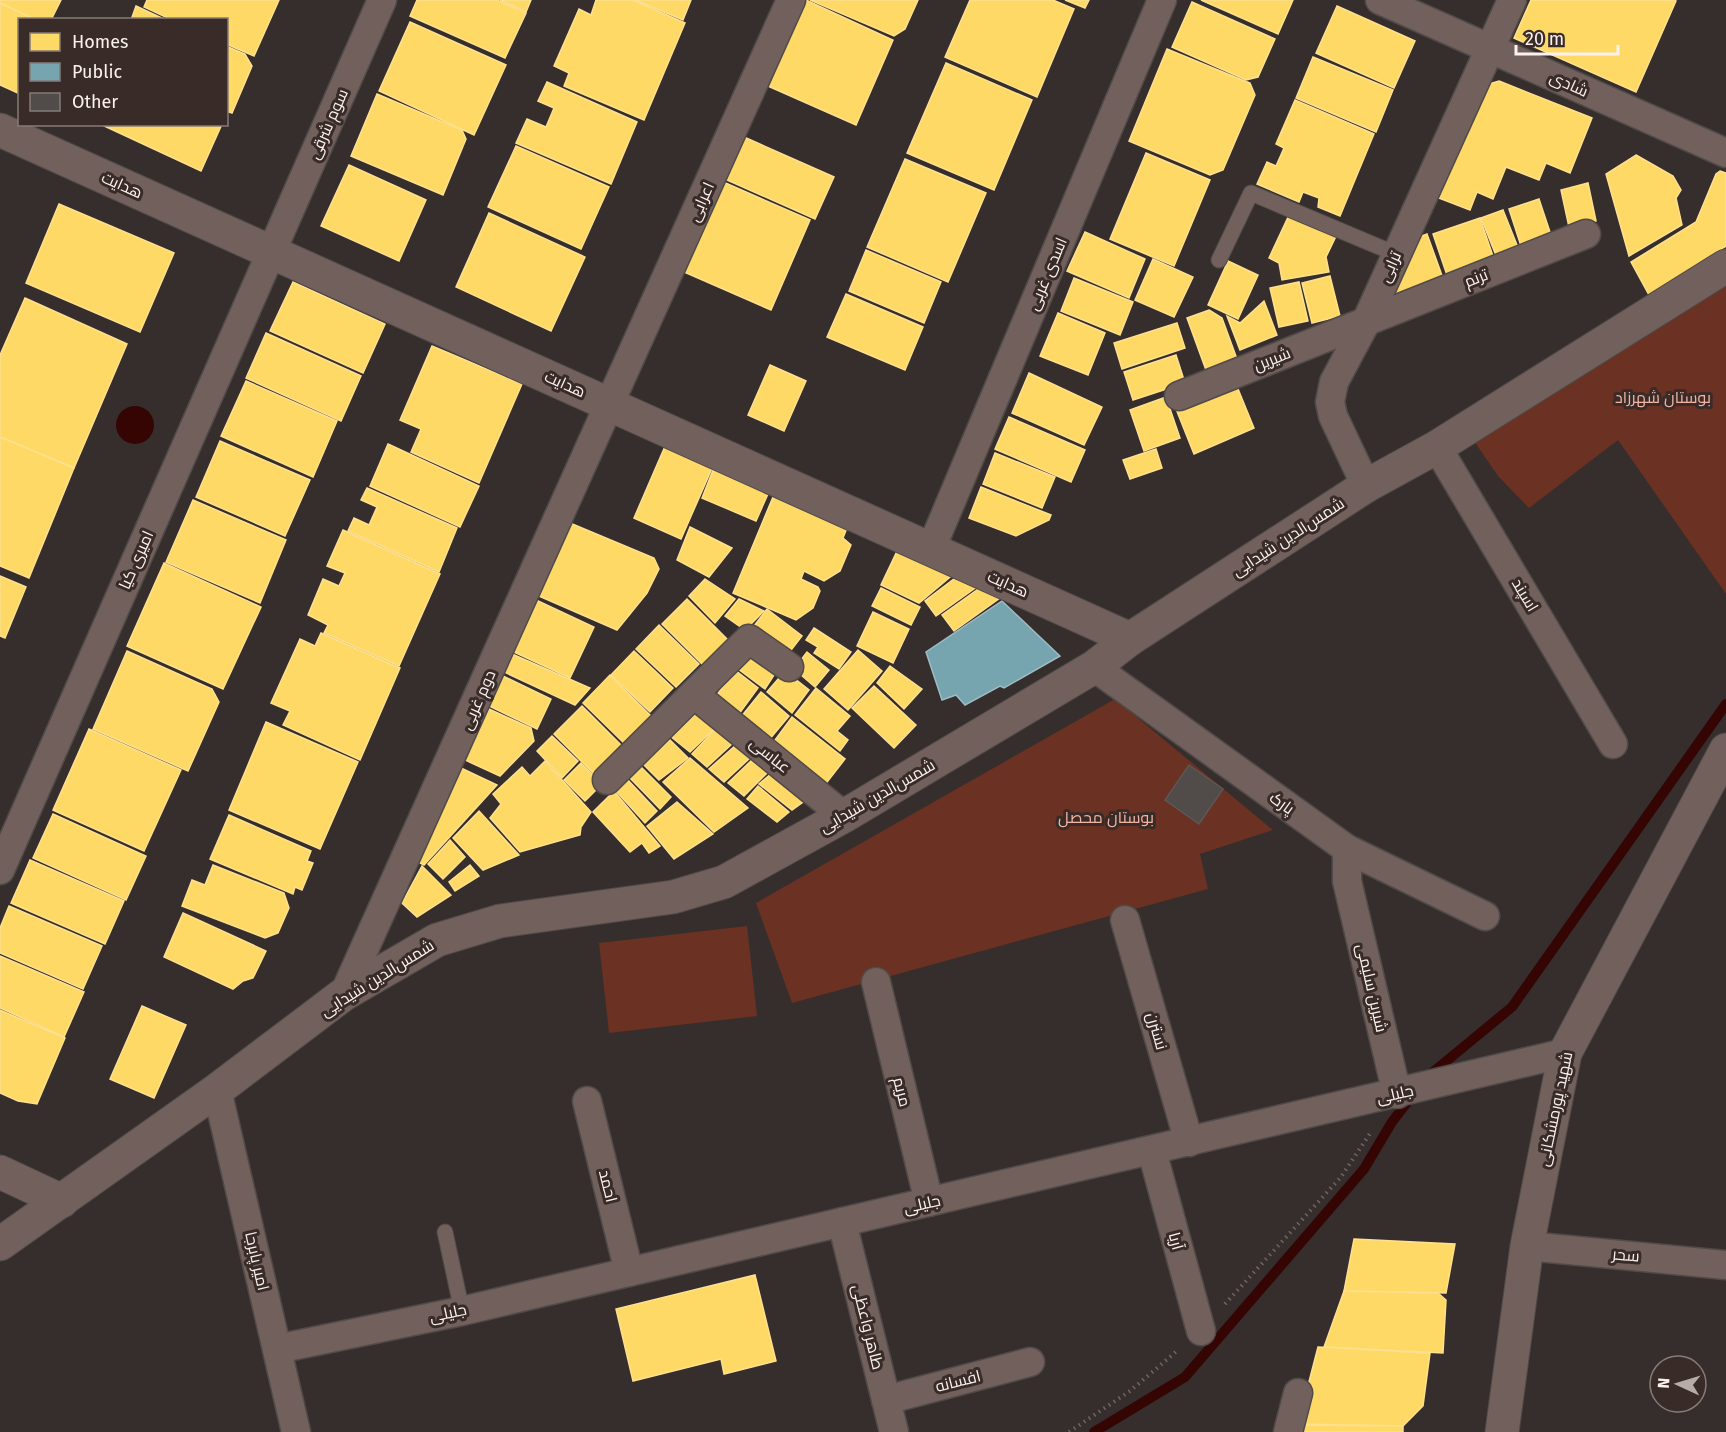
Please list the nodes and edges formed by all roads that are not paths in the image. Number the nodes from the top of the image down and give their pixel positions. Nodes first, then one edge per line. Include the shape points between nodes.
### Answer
1 (382, 0) edge
2 (791, 0) edge
3 (1162, 0) edge
4 (1380, 0) edge
5 (1512, 0) edge
6 (1490, 49) junction
7 (0, 130) edge
8 (1726, 153) edge
9 (1586, 234) dead end
10 (272, 250) junction
11 (1396, 254) junction
12 (1219, 260) dead end
13 (1726, 266) edge
14 (1366, 322) junction
15 (1179, 396) dead end
16 (611, 405) junction
17 (1437, 447) junction
18 (1366, 486) junction
19 (931, 549) junction
20 (1130, 639) junction
21 (789, 667) dead end
22 (1094, 667) junction
23 (695, 695) junction
24 (1613, 744) dead end
25 (1726, 750) edge
26 (607, 780) dead end
27 (844, 816) junction
28 (1347, 849) junction
29 (0, 870) edge
30 (1485, 916) dead end
31 (1125, 920) dead end
32 (876, 982) dead end
33 (344, 994) junction
34 (1564, 1053) junction
35 (217, 1089) junction
36 (1397, 1094) junction
37 (587, 1101) dead end
38 (1189, 1142) junction
39 (1152, 1151) junction
40 (0, 1172) edge
41 (62, 1201) junction
42 (929, 1202) junction
43 (842, 1222) junction
44 (445, 1232) dead end
45 (0, 1244) edge
46 (1527, 1246) junction
47 (1726, 1264) edge
48 (629, 1272) junction
49 (462, 1311) junction
50 (1201, 1331) road end
51 (277, 1349) junction
52 (1030, 1362) dead end
53 (1298, 1393) dead end
54 (886, 1400) junction
55 (296, 1432) edge
56 (894, 1432) edge
57 (1288, 1432) edge
58 (1502, 1432) edge

1 - 10 street, سوم شرقی
2 - 16 street, اعرابی
3 - 19 street, اسدی غربی
4 - 6 street, شادی
5 - 6 street, ترابی
6 - 8 street, شادی
6 - 11 street, ترابی
7 - 10 street, هدایت
9 - 14 street, ترنم
10 - 16 street, هدایت
10 - 29 street, امیری کیا
11 - 12 lane via 1251,193
11 - 14 street, ترابی
13 - 17 street, شمس‌الدین شیدایی
14 - 15 street, شیرین
14 - 18 street, ترابی via 1334,382 1330,402
16 - 19 street, هدایت
16 - 33 street, دوم غربی
17 - 18 street, شمس‌الدین شیدایی
17 - 24 street, اسپند
18 - 20 street, شمس‌الدین شیدایی
19 - 20 street, هدایت
20 - 22 street, شمس‌الدین شیدایی
21 - 23 street via 749,639
22 - 27 street, شمس‌الدین شیدایی
22 - 28 street, پارک
23 - 26 street
23 - 27 street, عباسی
25 - 34 street, شهید پورمشکانی
27 - 33 street, شمس‌الدین شیدایی via 724,882 698,892 473,927 437,940
28 - 30 street, پارک
28 - 36 street, شیرین سلیمی via 1347,881
31 - 38 street, نسترن
32 - 42 street, مریم
33 - 35 street, شمس‌الدین شیدایی
34 - 36 street, جلیلی
34 - 46 street, شهید پورمشکانی
35 - 41 street, شمس‌الدین شیدایی
35 - 51 street, امیر پابرجا
36 - 38 street, جلیلی
37 - 48 street, احمد
38 - 39 street, جلیلی
39 - 42 street, جلیلی
39 - 50 street, آریا
40 - 41 street
41 - 45 street, شمس‌الدین شیدایی
42 - 43 street, جلیلی
43 - 48 street, جلیلی
43 - 54 street, طاهر واعظی
44 - 49 lane
46 - 47 street, سحر
46 - 58 street, شهید پورمشکانی
48 - 49 street, جلیلی
49 - 51 street, جلیلی
51 - 55 street, امیر پابرجا
52 - 54 street, افسانه
53 - 57 street
54 - 56 street, طاهر واعظی

